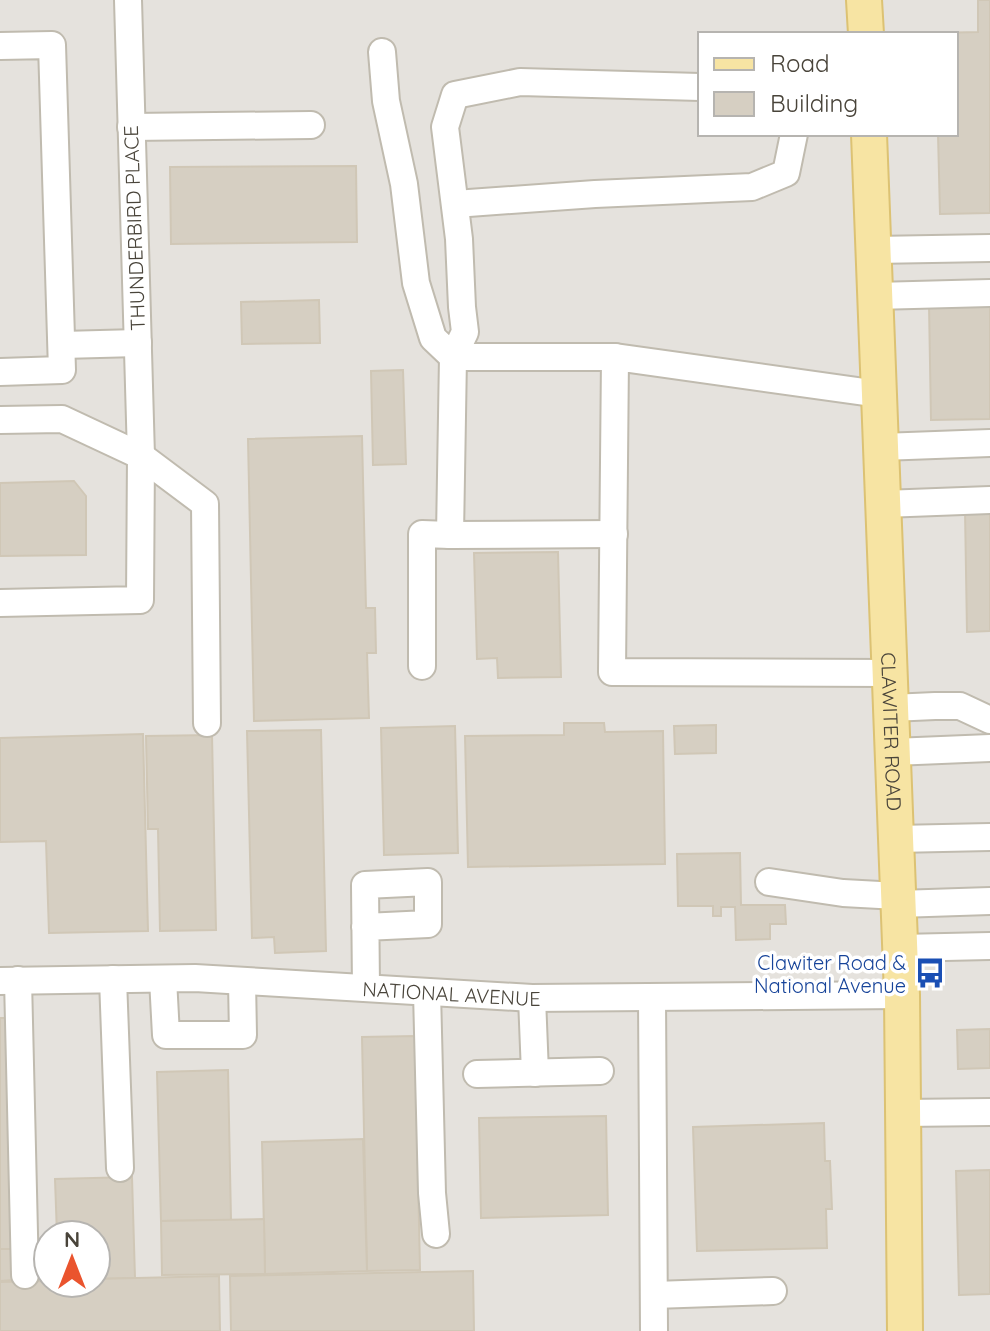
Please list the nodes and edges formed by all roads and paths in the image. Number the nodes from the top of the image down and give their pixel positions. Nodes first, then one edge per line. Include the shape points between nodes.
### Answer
1 (128, 0) edge
2 (864, 0) edge
3 (866, 32) edge
4 (0, 46) edge
5 (382, 52) dead end
6 (698, 87) edge
7 (311, 125) dead end
8 (131, 127) junction
9 (794, 136) edge
10 (869, 136) edge
11 (455, 204) junction
12 (990, 248) edge
13 (874, 250) junction
14 (990, 293) edge
15 (875, 296) junction
16 (138, 343) junction
17 (62, 345) junction
18 (453, 357) junction
19 (615, 357) junction
20 (0, 372) edge
21 (879, 394) junction
22 (0, 420) edge
23 (990, 443) edge
24 (881, 447) junction
25 (141, 456) junction
26 (990, 500) edge
27 (883, 504) junction
28 (614, 534) junction
29 (450, 535) junction
30 (0, 603) edge
31 (422, 666) dead end
32 (890, 673) junction
33 (891, 708) junction
34 (990, 720) edge
35 (207, 723) dead end
36 (990, 748) edge
37 (893, 752) junction
38 (990, 837) edge
39 (896, 839) junction
40 (769, 882) dead end
41 (898, 900) junction
42 (990, 901) edge
43 (365, 927) dead end
44 (990, 946) edge
45 (900, 948) junction
46 (113, 979) junction
47 (163, 979) junction
48 (9, 980) edge
49 (242, 981) junction
50 (366, 988) junction
51 (427, 992) junction
52 (902, 995) junction
53 (652, 997) junction
54 (532, 998) junction
55 (600, 1071) dead end
56 (535, 1073) junction
57 (477, 1074) dead end
58 (990, 1112) edge
59 (903, 1113) junction
60 (120, 1168) dead end
61 (436, 1234) dead end
62 (25, 1275) dead end
63 (773, 1291) dead end
64 (654, 1295) junction
65 (654, 1331) edge
66 (905, 1331) edge

1 - 8 street, THUNDERBIRD PLACE
2 - 3 main road
4 - 17 street via 52,45
5 - 18 street via 416,283 433,338
6 - 11 street via 520,82 455,95 445,127
7 - 8 street
8 - 16 street, THUNDERBIRD PLACE
9 - 11 street via 786,173 752,187
10 - 13 main road, CLAWITER ROAD
11 - 18 street via 465,332
12 - 13 street
13 - 15 main road, CLAWITER ROAD
14 - 15 street
15 - 21 main road, CLAWITER ROAD
16 - 17 street
16 - 25 street, THUNDERBIRD PLACE
17 - 20 street via 62,370
18 - 19 street
18 - 29 street
19 - 21 street
19 - 28 street
21 - 24 main road, CLAWITER ROAD
22 - 25 street via 62,419
23 - 24 street
24 - 27 main road, CLAWITER ROAD
25 - 30 street, THUNDERBIRD PLACE via 140,600
25 - 35 street via 205,504
26 - 27 street
27 - 32 main road, CLAWITER ROAD
28 - 29 street
28 - 32 street via 612,672
29 - 31 street via 422,534
32 - 33 main road, CLAWITER ROAD
33 - 34 street via 960,706
33 - 37 main road, CLAWITER ROAD
36 - 37 street
37 - 39 main road, CLAWITER ROAD
38 - 39 street
39 - 41 main road, CLAWITER ROAD
40 - 41 street
41 - 42 street
41 - 45 main road, CLAWITER ROAD
43 - 50 street
44 - 45 street
45 - 52 main road, CLAWITER ROAD
46 - 47 street, NATIONAL AVENUE
46 - 48 street, NATIONAL AVENUE
46 - 60 street
47 - 49 street, NATIONAL AVENUE
47 - 49 street via 166,1035 243,1035
48 - 62 street
49 - 50 street, NATIONAL AVENUE
50 - 51 street, NATIONAL AVENUE
51 - 54 street, NATIONAL AVENUE
51 - 61 street
52 - 53 street, NATIONAL AVENUE
52 - 59 main road, CLAWITER ROAD
53 - 54 street, NATIONAL AVENUE
53 - 64 street
54 - 56 street
55 - 56 street
56 - 57 street
58 - 59 street
59 - 66 main road, CLAWITER ROAD
63 - 64 street
64 - 65 street

